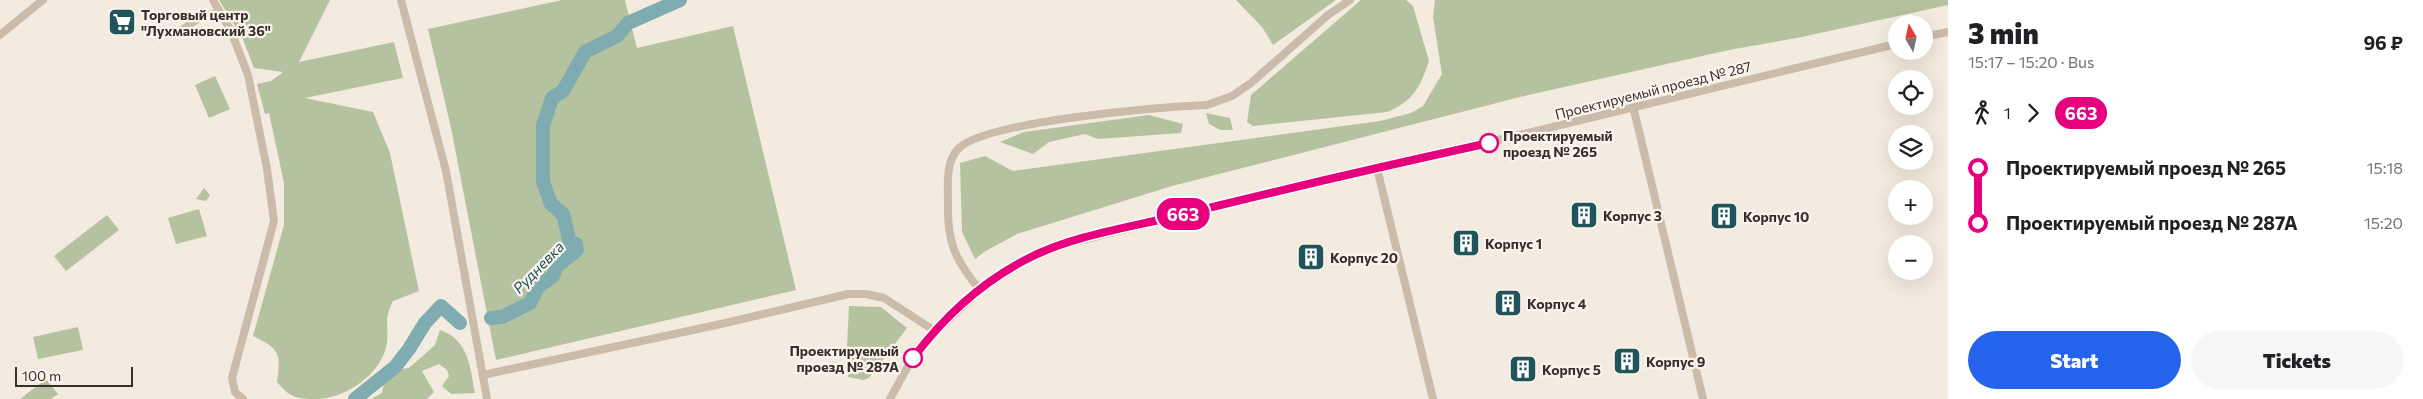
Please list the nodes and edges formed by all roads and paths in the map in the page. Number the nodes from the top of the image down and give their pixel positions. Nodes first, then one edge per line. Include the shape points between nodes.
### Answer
1 (44, 0) edge
2 (213, 0) edge
3 (401, 0) edge
4 (1350, 0) edge
5 (220, 12) junction
6 (1948, 32) edge
7 (176, 34) dead end
8 (0, 35) edge
9 (1933, 36) edge
10 (1888, 46) edge
11 (1633, 106) junction
12 (1377, 168) junction
13 (980, 290) junction
14 (935, 331) junction
15 (483, 375) junction
16 (243, 399) edge
17 (488, 399) edge
18 (890, 399) edge
19 (1433, 399) edge
20 (1704, 399) edge

1 - 8 street
2 - 5 street
3 - 15 street via 446,171
4 - 13 street via 1232,96 1207,105 1020,126 968,142 959,148 950,164 948,230 955,253
5 - 7 street via 199,18
5 - 16 street via 250,83 274,221 232,378 235,392
6 - 9 street
10 - 11 street, Проектируемый проезд № 287
11 - 12 street, Проектируемый проезд № 287
11 - 20 street
12 - 13 street, Проектируемый проезд № 287 via 1070,243 1027,259
12 - 19 street
13 - 14 street, Проектируемый проезд № 287
14 - 15 street via 884,298 848,294
14 - 18 street, Проектируемый проезд № 287 via 913,358
15 - 17 street

